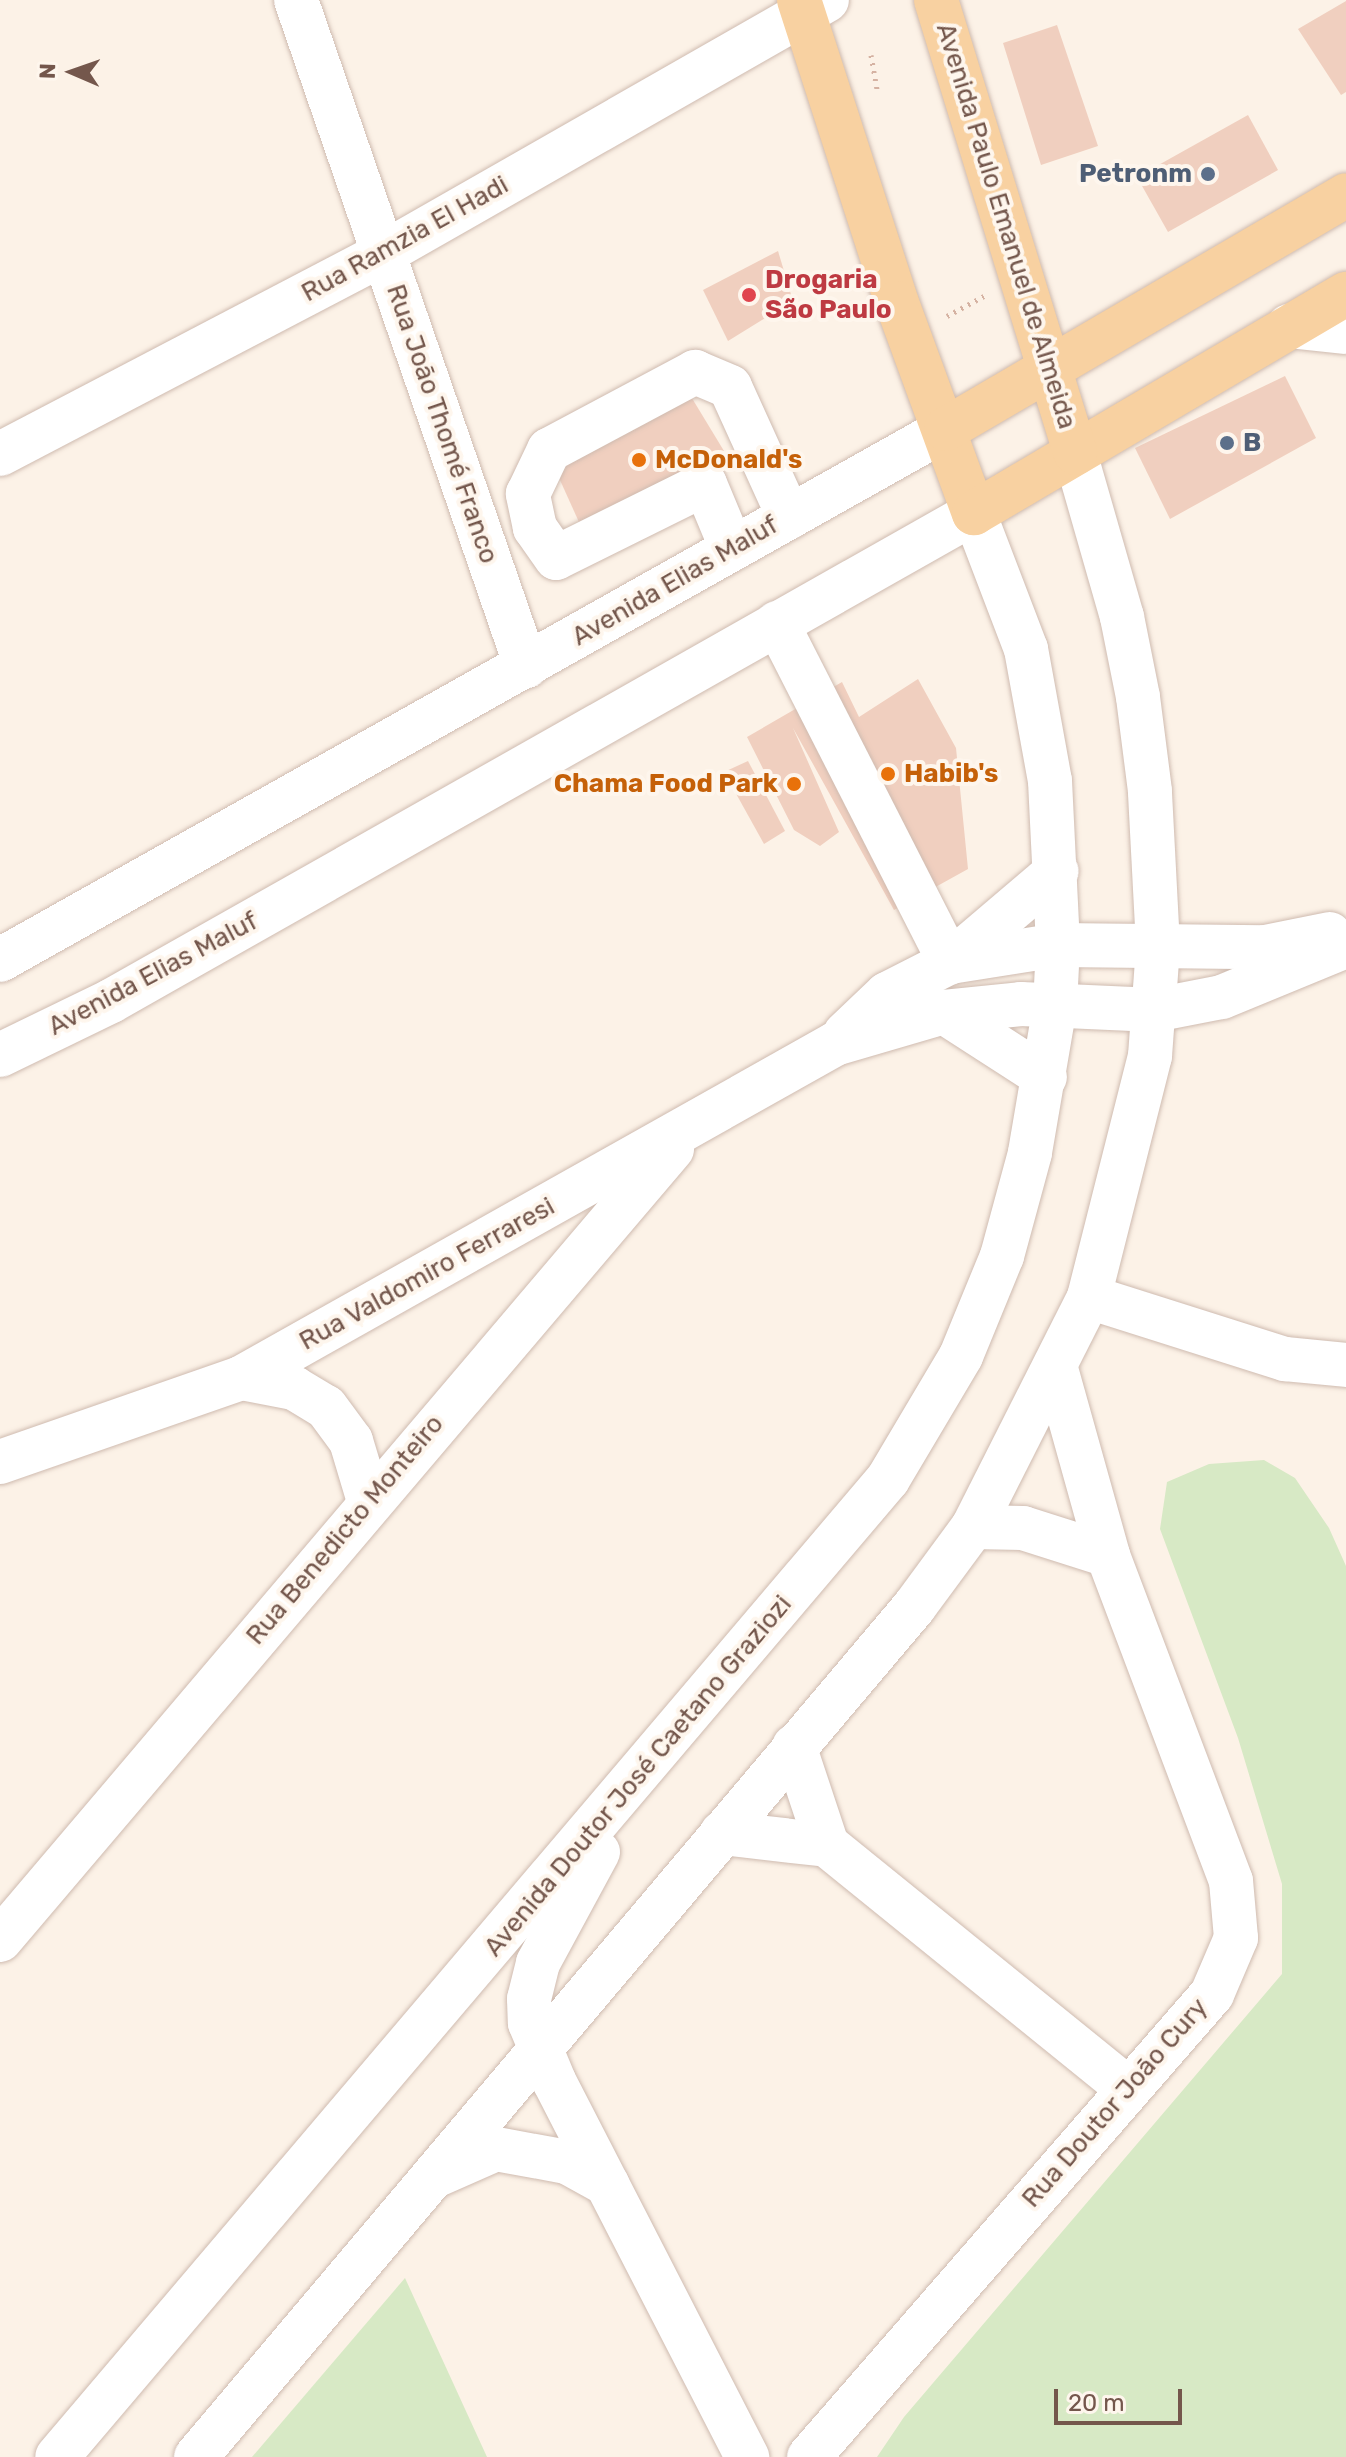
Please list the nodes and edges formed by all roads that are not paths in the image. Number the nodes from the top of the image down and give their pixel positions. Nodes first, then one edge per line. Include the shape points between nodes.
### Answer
1 (296, 0) edge
2 (936, 0) edge
3 (810, 4) edge
4 (1346, 195) edge
5 (384, 253) junction
6 (1346, 294) edge
7 (1289, 326) junction
8 (1346, 332) edge
9 (1050, 365) junction
10 (946, 429) junction
11 (1075, 453) junction
12 (0, 454) edge
13 (974, 513) junction
14 (789, 517) junction
15 (732, 549) junction
16 (777, 623) junction
17 (526, 666) junction
18 (1057, 871) junction
19 (1157, 895) junction
20 (1346, 931) edge
21 (1058, 945) junction
22 (1158, 946) junction
23 (1346, 946) edge
24 (1223, 947) junction
25 (0, 960) edge
26 (950, 962) junction
27 (1222, 997) junction
28 (1055, 1006) junction
29 (1155, 1010) junction
30 (944, 1012) junction
31 (835, 1044) junction
32 (0, 1055) edge
33 (1150, 1056) junction
34 (1045, 1077) junction
35 (694, 1124) junction
36 (1089, 1297) junction
37 (1346, 1365) edge
38 (1056, 1369) junction
39 (241, 1378) junction
40 (0, 1462) edge
41 (369, 1501) junction
42 (973, 1527) junction
43 (1108, 1555) junction
44 (794, 1746) junction
45 (639, 1776) junction
46 (722, 1833) junction
47 (827, 1845) junction
48 (0, 1940) edge
49 (538, 2049) junction
50 (1126, 2087) junction
51 (427, 2181) junction
52 (607, 2184) junction
53 (57, 2457) edge
54 (196, 2457) edge
55 (747, 2457) edge
56 (809, 2457) edge

1 - 5 street, Rua João Thomé Franco
2 - 9 main road, Avenida Paulo Emanuel de Almeida
3 - 5 street, Rua Ramzia El Hadi
3 - 10 main road via 910,340
4 - 9 main road, Avenida Elias Maluf
5 - 12 street, Rua Ramzia El Hadi
5 - 17 street, Rua João Thomé Franco
6 - 7 main road, Avenida Elias Maluf
7 - 8 street
7 - 11 main road, Avenida Elias Maluf
9 - 10 main road, Avenida Elias Maluf
9 - 11 main road, Avenida Paulo Emanuel de Almeida
10 - 13 main road
10 - 14 street, Avenida Elias Maluf
11 - 13 main road, Avenida Elias Maluf
11 - 19 street via 1122,617 1138,697
13 - 16 street, Avenida Elias Maluf
13 - 18 street, Avenida Doutor José Caetano Graziozi via 1026,649 1050,781
14 - 15 street, Avenida Elias Maluf
14 - 15 street via 730,387 695,372 549,450 528,494 535,528 556,558 705,484
15 - 17 street, Avenida Elias Maluf
16 - 26 street
16 - 32 street, Avenida Elias Maluf via 111,1001
17 - 25 street, Avenida Elias Maluf
18 - 21 street, Avenida Doutor José Caetano Graziozi
18 - 26 street
19 - 22 street
19 - 24 street
20 - 24 street via 1265,947
21 - 22 street
21 - 26 street, Rua Valdomiro Ferraresi
21 - 28 street, Avenida Doutor José Caetano Graziozi
22 - 24 street
22 - 29 street
23 - 27 street
26 - 31 street, Rua Valdomiro Ferraresi via 887,994
27 - 29 street
27 - 33 street
28 - 29 street
28 - 30 street, Rua Valdomiro Ferraresi
28 - 34 street, Avenida Doutor José Caetano Graziozi
29 - 33 street
30 - 31 street, Rua Valdomiro Ferraresi
30 - 34 street
31 - 35 street, Rua Valdomiro Ferraresi
33 - 36 street
34 - 45 street, Avenida Doutor José Caetano Graziozi via 1002,1256 961,1356 888,1479
35 - 39 street, Rua Valdomiro Ferraresi
35 - 41 street, Rua Benedicto Monteiro
36 - 37 street via 1285,1359
36 - 38 street
38 - 42 street
38 - 43 street, Rua Doutor João Cury
39 - 40 street, Rua Valdomiro Ferraresi
39 - 41 street via 294,1388 326,1407 351,1441
41 - 48 street, Rua Benedicto Monteiro
42 - 43 street via 1023,1528
42 - 44 street via 914,1607
43 - 50 street, Rua Doutor João Cury via 1231,1881 1236,1938 1212,1994
44 - 46 street
44 - 47 street
45 - 49 street via 538,1963 529,1999
45 - 53 street, Avenida Doutor José Caetano Graziozi
46 - 47 street
46 - 49 street
47 - 50 street
49 - 51 street
49 - 52 street
50 - 56 street, Rua Doutor João Cury
51 - 52 street via 458,2162 496,2149 567,2162
51 - 54 street
52 - 55 street

